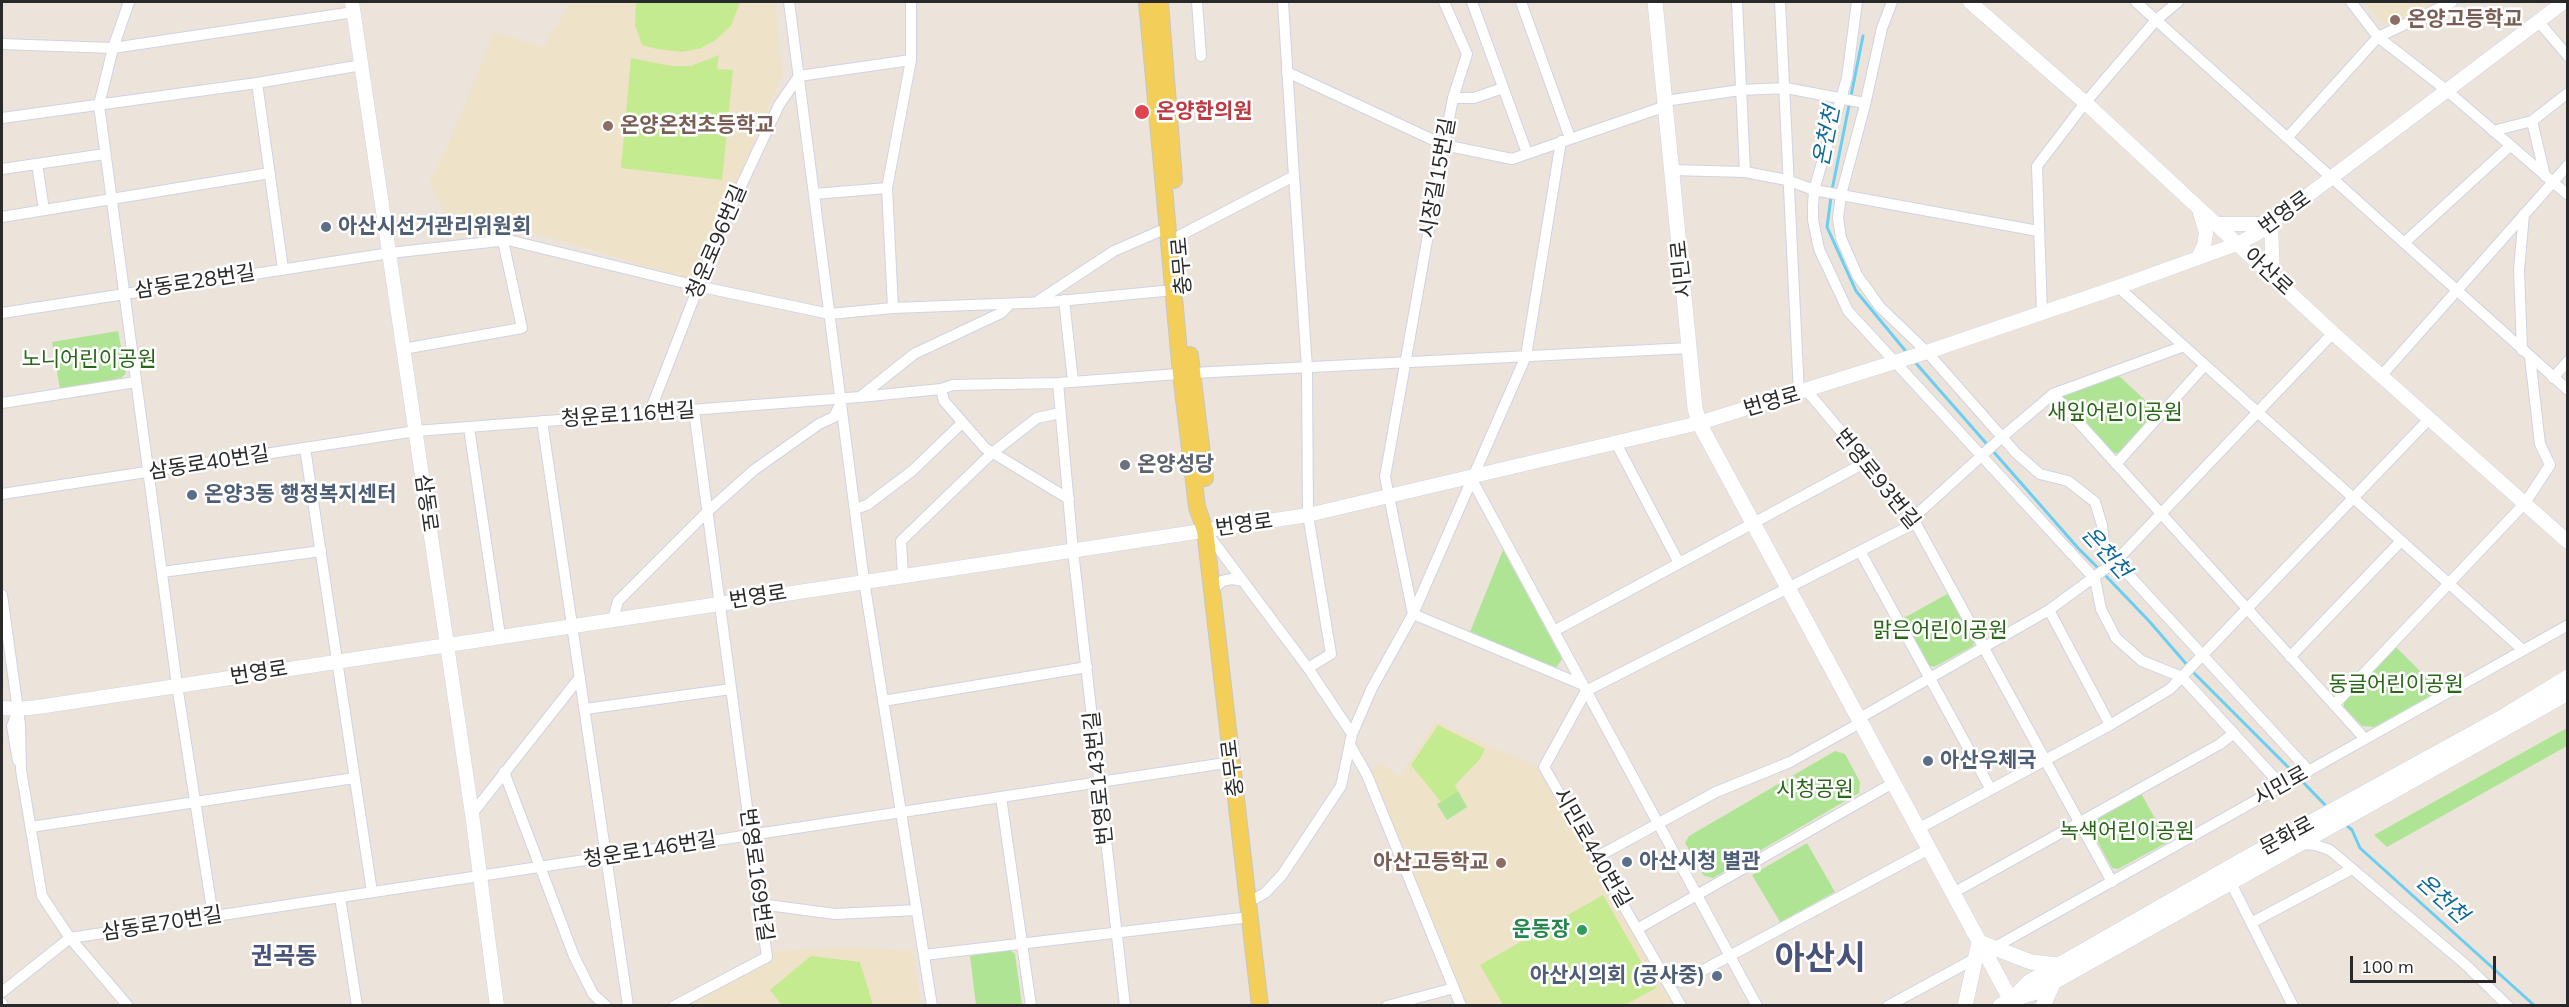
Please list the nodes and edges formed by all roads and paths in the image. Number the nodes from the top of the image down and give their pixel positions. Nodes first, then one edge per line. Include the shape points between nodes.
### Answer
1 (129, 2) edge
2 (789, 2) edge
3 (911, 2) edge
4 (1147, 2) edge
5 (1160, 2) edge
6 (1197, 2) edge
7 (1283, 2) edge
8 (1444, 2) edge
9 (1472, 2) edge
10 (1521, 2) edge
11 (1655, 2) edge
12 (1737, 2) edge
13 (1780, 2) edge
14 (1857, 2) edge
15 (1892, 2) edge
16 (1970, 2) edge
17 (2136, 2) edge
18 (2178, 2) edge
19 (2351, 2) edge
20 (2452, 2) edge
21 (2564, 2) edge
22 (353, 7) edge
23 (2156, 20) junction
24 (2538, 21) junction
25 (2378, 37) junction
26 (2, 44) edge
27 (113, 48) junction
28 (1201, 57) dead end
29 (2568, 57) edge
30 (911, 60) junction
31 (362, 65) junction
32 (1287, 72) junction
33 (799, 76) junction
34 (257, 83) junction
35 (1503, 88) junction
36 (1786, 88) junction
37 (2445, 89) junction
38 (1740, 90) junction
39 (2568, 93) edge
40 (1840, 97) junction
41 (1453, 98) junction
42 (1665, 103) junction
43 (1866, 103) junction
44 (2085, 103) junction
45 (99, 105) junction
46 (2, 118) edge
47 (2532, 121) junction
48 (2493, 131) junction
49 (2287, 138) junction
50 (1566, 140) junction
51 (1444, 144) junction
52 (2510, 146) junction
53 (1527, 153) junction
54 (105, 154) junction
55 (37, 164) junction
56 (2568, 165) edge
57 (2, 169) edge
58 (1672, 170) junction
59 (1745, 172) junction
60 (270, 173) junction
61 (1294, 176) junction
62 (2332, 179) junction
63 (2549, 179) junction
64 (1787, 180) junction
65 (887, 188) junction
66 (1814, 190) junction
67 (814, 194) junction
68 (1841, 195) junction
69 (2568, 195) edge
70 (111, 199) junction
71 (2198, 207) junction
72 (44, 210) junction
73 (2524, 214) junction
74 (2, 218) edge
75 (2216, 224) junction
76 (2271, 224) junction
77 (2038, 231) junction
78 (1173, 232) junction
79 (503, 241) junction
80 (2404, 243) junction
81 (2237, 244) junction
82 (390, 253) junction
83 (2198, 258) junction
84 (283, 269) junction
85 (2273, 277) junction
86 (697, 286) junction
87 (2118, 287) junction
88 (1179, 290) junction
89 (2456, 290) junction
90 (124, 294) junction
91 (1064, 300) junction
92 (1035, 303) junction
93 (1010, 304) junction
94 (893, 308) junction
95 (2, 313) edge
96 (2042, 313) junction
97 (830, 314) junction
98 (2333, 333) junction
99 (2184, 346) junction
100 (1689, 348) junction
101 (403, 349) junction
102 (1927, 352) junction
103 (2526, 353) junction
104 (1526, 356) junction
105 (1407, 361) junction
106 (2568, 361) edge
107 (1895, 363) junction
108 (2205, 365) junction
109 (1306, 368) junction
110 (1187, 373) junction
111 (2382, 375) junction
112 (2553, 378) junction
113 (1073, 381) junction
114 (136, 382) junction
115 (1058, 383) junction
116 (941, 389) junction
117 (2568, 390) edge
118 (1803, 393) junction
119 (2053, 394) junction
120 (860, 397) junction
121 (841, 399) junction
122 (2, 403) edge
123 (694, 411) junction
124 (2258, 412) junction
125 (1060, 413) junction
126 (649, 414) junction
127 (2430, 418) junction
128 (542, 421) junction
129 (962, 423) junction
130 (1699, 423) junction
131 (469, 428) junction
132 (416, 431) junction
133 (2001, 438) junction
134 (1616, 443) junction
135 (305, 448) junction
136 (992, 453) junction
137 (1981, 456) junction
138 (1866, 462) junction
139 (2116, 464) junction
140 (148, 472) junction
141 (1471, 478) junction
142 (2, 494) edge
143 (1389, 497) junction
144 (2354, 498) junction
145 (1069, 499) junction
146 (2525, 503) junction
147 (855, 508) junction
148 (708, 511) junction
149 (2161, 514) junction
150 (1308, 515) junction
151 (1914, 521) junction
152 (1752, 523) junction
153 (1205, 530) junction
154 (2401, 541) junction
155 (2568, 542) edge
156 (1073, 550) junction
157 (321, 551) junction
158 (1860, 551) junction
159 (2116, 561) junction
160 (1679, 563) junction
161 (162, 572) junction
162 (903, 576) junction
163 (2095, 579) junction
164 (864, 581) junction
165 (1243, 581) junction
166 (2449, 584) junction
167 (1787, 588) junction
168 (2, 595) edge
169 (1213, 599) junction
170 (720, 603) junction
171 (2247, 609) junction
172 (2049, 610) junction
173 (1413, 614) junction
174 (613, 619) junction
175 (572, 625) junction
176 (2568, 625) edge
177 (1554, 631) junction
178 (500, 636) junction
179 (447, 644) junction
180 (1984, 647) junction
181 (2523, 650) junction
182 (2202, 657) junction
183 (2290, 657) junction
184 (338, 661) junction
185 (1087, 667) junction
186 (1308, 668) junction
187 (580, 677) junction
188 (2182, 677) junction
189 (2568, 677) edge
190 (1929, 678) junction
191 (177, 685) junction
192 (1585, 688) junction
193 (731, 689) junction
194 (2568, 693) edge
195 (884, 701) junction
196 (2334, 705) junction
197 (2, 708) edge
198 (585, 709) junction
199 (18, 710) junction
200 (2, 717) edge
201 (1859, 721) junction
202 (2110, 724) junction
203 (2234, 733) junction
204 (1351, 739) junction
205 (2365, 739) junction
206 (2044, 758) junction
207 (1232, 762) junction
208 (2309, 771) junction
209 (504, 772) junction
210 (354, 778) junction
211 (1100, 782) junction
212 (1893, 783) junction
213 (2282, 786) junction
214 (1990, 788) junction
215 (1001, 797) junction
216 (195, 802) junction
217 (2344, 811) junction
218 (901, 812) junction
219 (472, 814) junction
220 (2080, 823) junction
221 (1658, 824) junction
222 (31, 827) junction
223 (2324, 828) junction
224 (1918, 829) junction
225 (751, 835) junction
226 (2297, 844) junction
227 (1929, 849) junction
228 (2330, 850) junction
229 (606, 856) junction
230 (1597, 856) junction
231 (541, 866) junction
232 (2352, 869) junction
233 (479, 876) junction
234 (2230, 881) junction
235 (2112, 882) junction
236 (372, 892) junction
237 (1953, 893) junction
238 (1697, 895) junction
239 (340, 897) junction
240 (760, 904) junction
241 (917, 910) junction
242 (1250, 910) junction
243 (213, 916) junction
244 (2251, 923) junction
245 (1639, 928) junction
246 (1116, 933) junction
247 (70, 938) junction
248 (1979, 942) junction
249 (1021, 944) junction
250 (1995, 947) junction
251 (924, 955) junction
252 (1731, 956) junction
253 (1976, 958) junction
254 (2058, 965) junction
255 (2054, 981) junction
256 (1681, 982) dead end
257 (1454, 988) junction
258 (2, 992) edge
259 (2008, 1003) edge
260 (128, 1005) edge
261 (357, 1005) edge
262 (497, 1005) edge
263 (606, 1005) edge
264 (628, 1005) edge
265 (674, 1005) edge
266 (932, 1005) edge
267 (1031, 1005) edge
268 (1125, 1005) edge
269 (1260, 1005) edge
270 (1387, 1005) edge
271 (1461, 1005) edge
272 (1682, 1005) edge
273 (1757, 1005) edge
274 (1888, 1005) edge
275 (1965, 1005) edge
276 (2043, 1005) edge
277 (2293, 1005) edge
278 (2508, 1005) edge

1 - 27 street
2 - 33 street
3 - 30 street
4 - 78 main road, 충무로
5 - 78 main road, 충무로 via 1169,98
6 - 28 street
7 - 32 street
8 - 41 street, 시장길15번길 via 1467,54
9 - 35 street
10 - 50 street
11 - 42 main road, 시민로
12 - 38 street
13 - 36 street
14 - 40 street via 1847,78
15 - 43 street via 1882,28
16 - 44 street, 아산로
17 - 23 street
18 - 23 street
19 - 25 street
20 - 25 street
21 - 24 street, 번영로
22 - 27 street
22 - 31 street, 삼동로
23 - 44 street
23 - 49 street
24 - 29 street
24 - 37 street, 번영로
25 - 37 street
25 - 49 street
26 - 27 street
27 - 45 street
30 - 33 street
30 - 65 street
31 - 34 street
31 - 82 street, 삼동로
32 - 51 street
32 - 61 street
33 - 67 street
33 - 86 street, 청운로96번길 via 769,125
34 - 45 street
34 - 60 street
35 - 41 street via 1474,98
35 - 53 street
36 - 38 street
36 - 40 street
36 - 64 street
37 - 48 street
37 - 62 street, 번영로
38 - 42 street
38 - 59 street
39 - 47 street
40 - 43 street
40 - 66 street
41 - 51 street, 시장길15번길
42 - 50 street
42 - 58 main road, 시민로
43 - 68 street
44 - 71 street, 아산로
44 - 77 street via 2037,166
45 - 46 street
45 - 54 street
47 - 48 street
47 - 63 street
48 - 52 street
49 - 62 street
50 - 53 street
50 - 104 street
51 - 53 street via 1512,159
51 - 105 street, 시장길15번길
52 - 63 street
52 - 80 street
54 - 55 street
54 - 70 street
55 - 57 street
55 - 72 street
56 - 63 street
58 - 59 street
58 - 100 main road, 시민로
59 - 64 street
60 - 70 street
60 - 84 street
61 - 78 street
61 - 109 street
62 - 76 street, 번영로
62 - 80 street
63 - 69 street
63 - 73 street
64 - 66 street
64 - 118 street
65 - 67 street
65 - 94 street
66 - 68 street
66 - 107 street via 1813,220 1819,249 1848,311
67 - 97 street
68 - 77 street
68 - 102 street via 1841,238 1857,275 1880,307
70 - 72 street
70 - 90 street
71 - 75 street, 아산로
71 - 83 street via 2206,233
72 - 74 street
73 - 89 street
73 - 103 street via 2519,270
75 - 76 street
75 - 81 street, 아산로
76 - 81 street, 번영로
76 - 85 street
77 - 96 street
78 - 88 main road, 충무로
78 - 92 street, 충무로 via 1114,251
79 - 82 street, 삼동로28번길
79 - 86 street, 삼동로28번길
79 - 101 street via 522,328
80 - 89 street
81 - 83 street, 번영로
81 - 85 street, 아산로
82 - 84 street, 삼동로28번길
82 - 101 street, 삼동로
83 - 87 street, 번영로
84 - 90 street, 삼동로28번길
85 - 98 street, 아산로
86 - 97 street, 삼동로28번길
86 - 126 street, 청운로96번길
87 - 96 street, 번영로
87 - 99 street
88 - 91 street, 삼동로28번길
88 - 110 main road, 충무로
89 - 103 street
89 - 111 street
90 - 95 street, 삼동로28번길
90 - 114 street
91 - 92 street, 삼동로28번길
91 - 113 street
92 - 93 street, 삼동로28번길
93 - 94 street, 삼동로28번길
93 - 120 street via 1001,313 914,354
94 - 97 street, 삼동로28번길
96 - 102 street, 번영로
97 - 121 street
98 - 111 street, 아산로
98 - 124 street
99 - 108 street
99 - 119 street
100 - 104 street, 청운로116번길
100 - 130 main road, 시민로
101 - 132 street, 삼동로
102 - 107 street, 번영로
102 - 133 street
103 - 112 street
103 - 146 street via 2540,444 2550,465
104 - 105 street, 청운로116번길
104 - 141 street
105 - 109 street, 청운로116번길
105 - 143 street, 시장길15번길 via 1386,477
106 - 112 street
107 - 118 street, 번영로
107 - 137 street
108 - 124 street
108 - 139 street
109 - 110 street, 청운로116번길
109 - 150 street
110 - 113 street, 청운로116번길
110 - 153 main road, 충무로 via 1208,506
111 - 127 street, 아산로
112 - 117 street
113 - 115 street, 청운로116번길
114 - 122 street
114 - 140 street
115 - 116 street, 청운로116번길 via 953,385
115 - 125 street
116 - 120 street, 청운로116번길
116 - 129 street via 944,401
118 - 130 street, 번영로
118 - 138 street, 번영로93번길
119 - 133 street
119 - 139 street
120 - 121 street, 청운로116번길
121 - 123 street, 청운로116번길
121 - 147 street
121 - 148 street via 834,417 754,470
123 - 126 street, 청운로116번길
123 - 148 street, 번영로169번길
124 - 144 street
124 - 149 street
125 - 136 street via 1037,418
125 - 145 street
126 - 128 street, 청운로116번길
127 - 144 street
127 - 146 street, 아산로
128 - 131 street, 청운로116번길
128 - 175 street
129 - 136 street
129 - 147 street via 912,471 867,505
130 - 134 street, 번영로
130 - 152 main road, 시민로
131 - 132 street, 청운로116번길
131 - 178 street
132 - 135 street, 삼동로40번길
132 - 179 street, 삼동로
133 - 137 street
133 - 159 street via 2040,474 2068,481 2095,502 2104,546
134 - 141 street, 번영로
134 - 160 street
135 - 140 street, 삼동로40번길
135 - 157 street
136 - 145 street
136 - 162 street via 901,541
137 - 151 street
137 - 163 street
138 - 151 street, 번영로93번길
138 - 152 street
139 - 149 street
140 - 142 street, 삼동로40번길
140 - 161 street
141 - 143 street, 번영로
141 - 173 street
141 - 177 street
143 - 150 street, 번영로
143 - 173 street
144 - 154 street
144 - 171 street
145 - 156 street
146 - 155 street, 아산로
146 - 166 street
147 - 164 street
148 - 170 street, 번영로169번길
148 - 174 street via 618,601
149 - 159 street
149 - 171 street
150 - 153 street, 번영로
150 - 186 street via 1332,654
151 - 158 street
151 - 180 street, 번영로93번길
152 - 160 street
152 - 167 main road, 시민로
153 - 156 street, 번영로
153 - 165 street
153 - 169 main road, 충무로
154 - 166 street
154 - 183 street
156 - 162 street, 번영로
156 - 185 street, 번영로143번길
157 - 161 street
157 - 184 street
158 - 167 street
158 - 190 street
159 - 163 street
159 - 182 street
160 - 177 street
161 - 191 street
162 - 164 street, 번영로
163 - 172 street
163 - 188 street via 2101,609 2116,638 2142,661
164 - 170 street, 번영로
164 - 195 street
165 - 169 street via 1222,581 1215,588
165 - 186 street
166 - 181 street
166 - 196 street
167 - 192 street
167 - 201 main road, 시민로
168 - 199 street
169 - 207 main road, 충무로
170 - 174 street, 번영로
170 - 193 street, 번영로169번길
171 - 182 street
171 - 183 street
172 - 180 street
172 - 202 street
173 - 192 street
173 - 204 street via 1372,688
174 - 175 street, 번영로
175 - 178 street, 번영로
175 - 187 street
176 - 181 street, 시민로
177 - 192 street
178 - 179 street, 번영로
179 - 184 street, 번영로
179 - 219 street, 삼동로
180 - 190 street
180 - 206 street, 번영로93번길
181 - 205 street, 시민로
182 - 188 street
182 - 208 street
183 - 196 street
184 - 191 street, 번영로
184 - 210 street
185 - 195 street
185 - 211 street, 번영로143번길
186 - 204 street
187 - 198 street
187 - 209 street
188 - 202 street via 2170,689
188 - 203 street
189 - 217 main road
190 - 201 street
190 - 214 street
191 - 199 street, 번영로
191 - 216 street
192 - 221 street
192 - 230 street, 시민로440번길 via 1544,767
193 - 198 street
193 - 225 street, 번영로169번길
194 - 217 main road
195 - 218 street
196 - 205 street
197 - 199 street, 번영로
198 - 229 street
199 - 200 street, 번영로
199 - 222 street via 21,770
201 - 212 main road, 시민로
201 - 221 street via 1790,762 1716,792
202 - 206 street
203 - 213 street
203 - 220 street
204 - 242 street via 1341,786 1330,805 1282,875
204 - 257 street
205 - 208 street, 시민로
206 - 214 street
206 - 220 street, 번영로93번길
207 - 211 street, 청운로146번길
207 - 242 main road, 충무로
208 - 213 street, 시민로
209 - 219 street
209 - 231 street
210 - 216 street
210 - 236 street
211 - 215 street, 청운로146번길
211 - 246 street, 번영로143번길
212 - 224 main road, 시민로
212 - 238 street
213 - 235 street, 시민로
214 - 224 street
215 - 218 street, 청운로146번길
215 - 249 street
216 - 222 street
216 - 243 street
217 - 223 main road
218 - 225 street, 청운로146번길
218 - 241 street
219 - 233 street, 삼동로
220 - 235 street, 번영로93번길
220 - 237 street
221 - 230 street
221 - 238 street
222 - 247 street via 42,896
223 - 226 main road, 문화로
223 - 228 street
223 - 254 main road, 문화로
224 - 227 main road, 시민로
225 - 229 street, 청운로146번길
225 - 240 street, 번영로169번길
226 - 228 street
226 - 234 main road, 문화로
227 - 237 main road, 시민로
227 - 252 street
228 - 232 street
229 - 231 street, 청운로146번길
229 - 264 street
230 - 245 street, 시민로440번길
231 - 233 street, 청운로146번길
231 - 263 street via 574,956 593,994
232 - 244 street
232 - 278 street
233 - 236 street, 삼동로70번길
233 - 262 street, 삼동로
234 - 244 street
234 - 255 main road, 문화로
235 - 250 street, 시민로
236 - 239 street, 삼동로70번길
237 - 248 main road, 시민로
238 - 245 street
238 - 252 street
239 - 243 street, 삼동로70번길
239 - 261 street
240 - 241 street via 835,914
240 - 265 street, 번영로169번길 via 767,957
241 - 251 street
242 - 246 street
242 - 269 main road, 충무로
243 - 247 street, 삼동로70번길
244 - 277 street
245 - 272 street, 시민로440번길
246 - 249 street
246 - 268 street, 번영로143번길
247 - 258 street, 삼동로70번길
247 - 260 street
248 - 250 main road
248 - 253 main road
248 - 259 main road, 시민로
249 - 251 street
249 - 267 street
250 - 254 main road via 2031,963
251 - 266 street
252 - 256 street
252 - 273 street
253 - 274 street
253 - 275 main road
254 - 259 main road, 문화로 via 2029,982
255 - 259 main road, 문화로
255 - 276 main road
257 - 270 street
257 - 271 street

